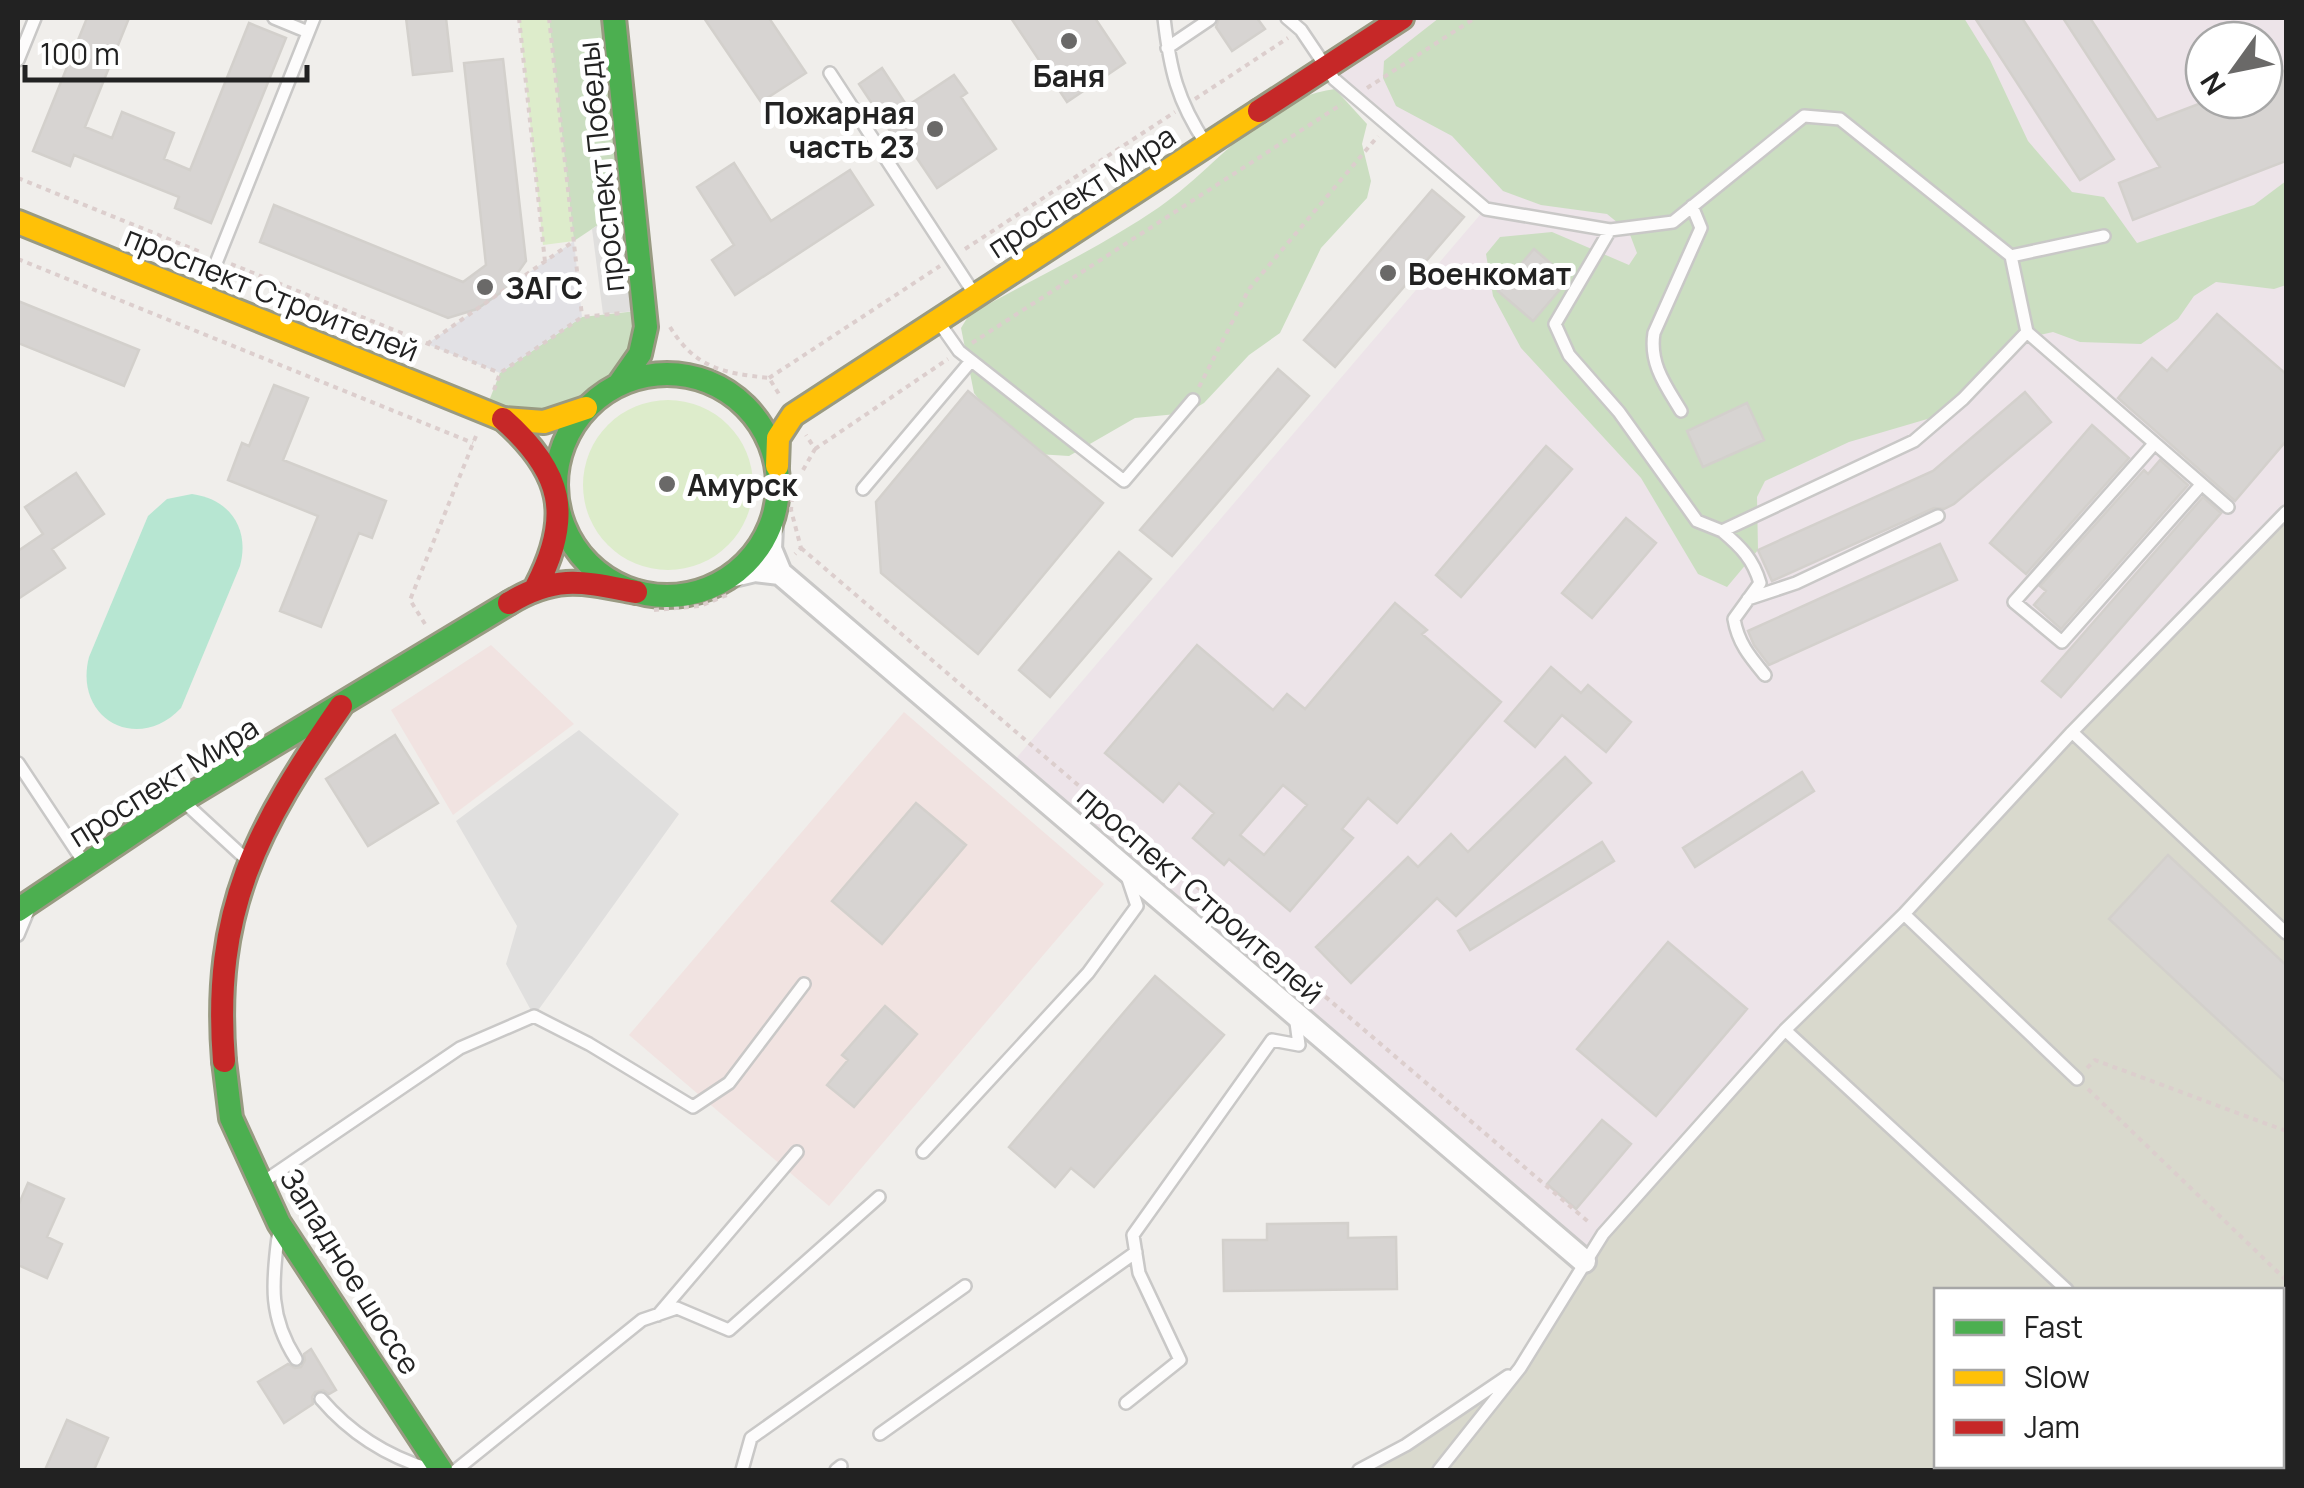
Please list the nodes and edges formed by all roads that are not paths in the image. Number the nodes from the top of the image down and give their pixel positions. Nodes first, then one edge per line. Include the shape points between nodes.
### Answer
1 (35, 18) edge
2 (274, 18) edge
3 (314, 18) edge
4 (614, 18) edge
5 (1164, 18) edge
6 (1287, 18) edge
7 (1402, 18) edge
8 (1210, 19) edge
9 (1375, 25) edge
10 (308, 32) junction
11 (1167, 48) junction
12 (18, 60) edge
13 (1326, 67) junction
14 (830, 73) dead end
15 (1206, 145) junction
16 (1692, 206) junction
17 (18, 222) edge
18 (1610, 230) junction
19 (2104, 236) dead end
20 (2010, 256) junction
21 (975, 296) junction
22 (202, 297) junction
23 (938, 320) junction
24 (2027, 332) junction
25 (663, 333) junction
26 (971, 361) junction
27 (699, 378) junction
28 (619, 384) junction
29 (1193, 400) road end
30 (586, 408) junction
31 (751, 411) junction
32 (1681, 411) dead end
33 (792, 415) junction
34 (503, 418) junction
35 (2154, 444) junction
36 (778, 466) junction
37 (2201, 484) junction
38 (863, 489) dead end
39 (557, 504) junction
40 (2228, 507) dead end
41 (2286, 512) edge
42 (1938, 516) dead end
43 (771, 527) junction
44 (1722, 530) junction
45 (780, 572) junction
46 (734, 575) junction
47 (536, 587) junction
48 (636, 592) junction
49 (1748, 599) junction
50 (1765, 675) dead end
51 (341, 706) junction
52 (2072, 732) junction
53 (18, 763) edge
54 (182, 800) junction
55 (248, 860) junction
56 (85, 865) junction
57 (1124, 867) junction
58 (26, 904) edge
59 (1904, 914) junction
60 (2286, 934) edge
61 (18, 935) edge
62 (804, 984) dead end
63 (1294, 1013) junction
64 (1785, 1030) junction
65 (2077, 1079) road end
66 (797, 1152) dead end
67 (923, 1152) dead end
68 (259, 1184) junction
69 (879, 1197) dead end
70 (280, 1223) junction
71 (1136, 1252) junction
72 (1584, 1261) junction
73 (965, 1286) dead end
74 (2065, 1288) edge
75 (658, 1314) junction
76 (296, 1359) dead end
77 (1520, 1368) junction
78 (321, 1399) dead end
79 (1126, 1403) dead end
80 (880, 1434) dead end
81 (433, 1470) edge
82 (442, 1470) edge
83 (456, 1470) edge
84 (742, 1470) edge
85 (1359, 1470) edge
86 (1439, 1470) edge

1 - 12 lane
2 - 10 lane
3 - 10 lane
4 - 25 street, проспект Победы
5 - 11 lane
6 - 13 lane
7 - 9 street, проспект Мира
8 - 11 lane
9 - 13 street, проспект Мира
10 - 22 lane
11 - 15 lane via 1182,107
13 - 15 street, проспект Мира
13 - 18 lane via 1486,209
14 - 21 lane
15 - 21 street, проспект Мира
16 - 18 lane via 1673,222
16 - 20 lane via 1804,116 1840,119
16 - 32 lane via 1700,228 1652,348
17 - 22 street, проспект Строителей
18 - 44 lane via 1555,324 1569,356 1697,521
19 - 20 lane
20 - 24 lane
21 - 23 street, проспект Мира
22 - 34 street, проспект Строителей
23 - 26 lane
23 - 33 street, проспект Мира
24 - 35 lane
24 - 44 lane via 1914,441
25 - 27 street
25 - 28 street, проспект Победы via 646,327 640,354
26 - 29 lane via 1124,482
26 - 38 lane
27 - 28 street via 658,374
27 - 31 street
28 - 30 street
30 - 34 street via 544,422
30 - 39 street via 564,443
31 - 33 street via 768,418
31 - 36 street
33 - 36 street via 776,443
34 - 39 street via 536,453
35 - 37 lane
35 - 37 lane via 2014,602 2062,642
36 - 43 street
37 - 40 lane
39 - 47 street via 555,546
39 - 48 street via 584,559
41 - 52 lane
42 - 49 lane via 1796,584
43 - 45 street via 770,549
43 - 46 street
44 - 49 lane via 1755,566 1760,583
45 - 46 street
45 - 57 street, проспект Строителей
46 - 48 street via 687,594
47 - 48 street via 582,582
47 - 51 street, проспект Мира
49 - 50 lane via 1734,619 1737,635
51 - 54 street, проспект Мира
51 - 55 street, Западное шоссе via 300,764
52 - 59 lane
52 - 60 lane
53 - 56 lane
54 - 55 lane
54 - 56 street, проспект Мира
55 - 68 street, Западное шоссе via 228,922 218,1022 230,1116
56 - 58 street, проспект Мира
57 - 63 street, проспект Строителей
57 - 67 lane via 1138,906 1088,973
58 - 61 lane
59 - 64 lane
59 - 65 lane
62 - 68 lane via 729,1082 693,1107 534,1016 460,1048
63 - 71 lane via 1299,1045 1272,1040 1133,1235
63 - 72 street, проспект Строителей
64 - 72 lane
64 - 74 lane
66 - 75 lane
68 - 70 street, Западное шоссе
69 - 75 lane via 729,1330 678,1308
70 - 76 lane via 272,1286 280,1335
70 - 82 street, Западное шоссе
71 - 79 lane via 1138,1273 1180,1360
71 - 80 lane
72 - 77 lane
73 - 84 lane via 750,1438
75 - 83 lane via 642,1320
77 - 85 lane
77 - 86 lane
78 - 81 lane via 367,1442

